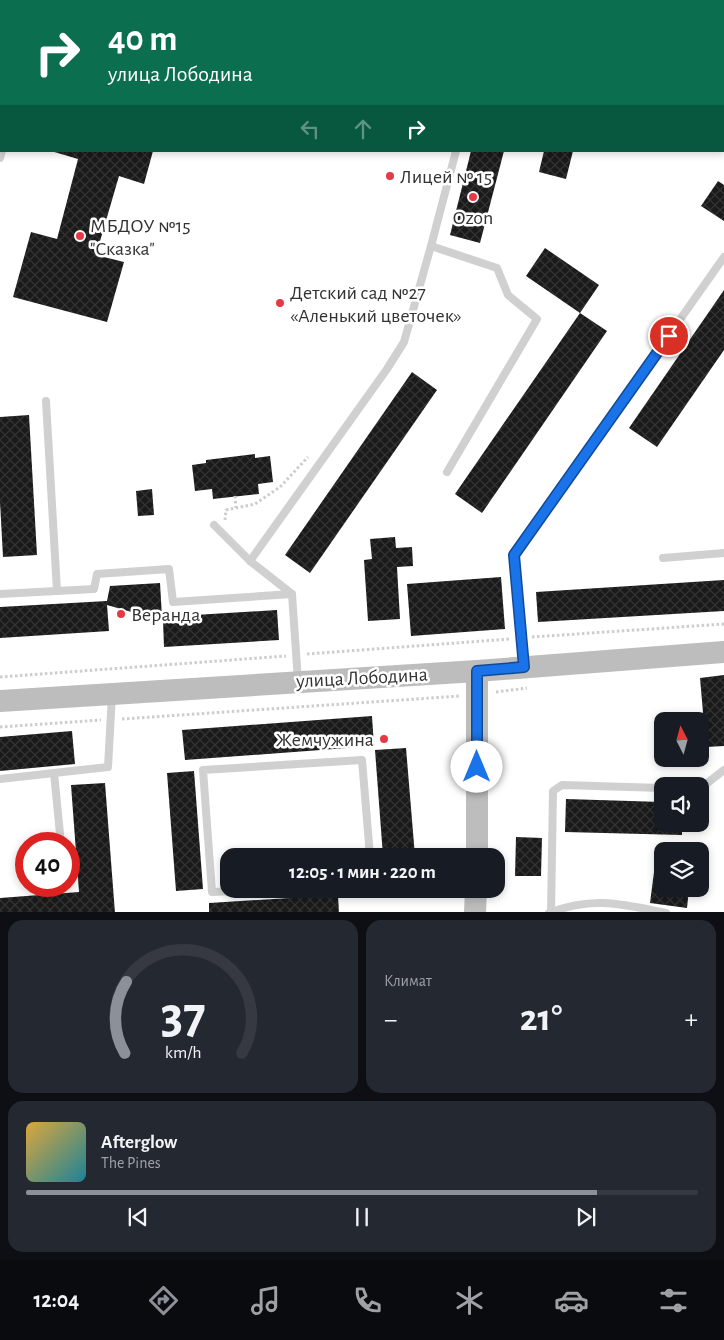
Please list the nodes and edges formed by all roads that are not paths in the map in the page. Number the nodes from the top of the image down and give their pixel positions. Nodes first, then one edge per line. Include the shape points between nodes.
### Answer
1 (456, 152) edge
2 (431, 246) junction
3 (724, 257) edge
4 (46, 400) dead end
5 (447, 472) dead end
6 (214, 525) dead end
7 (724, 553) edge
8 (663, 558) dead end
9 (250, 561) junction
10 (57, 591) junction
11 (0, 594) edge
12 (292, 594) junction
13 (724, 652) edge
14 (477, 671) junction
15 (527, 677) junction
16 (298, 680) junction
17 (112, 693) junction
18 (0, 701) edge
19 (724, 770) edge
20 (54, 773) junction
21 (0, 779) edge
22 (709, 782) edge
23 (654, 788) edge
24 (60, 832) edge
25 (369, 848) edge
26 (477, 848) edge
27 (220, 892) edge
28 (476, 898) edge
29 (475, 912) edge
30 (550, 912) edge
31 (666, 912) edge

1 - 2 lane
2 - 5 lane via 497,268 508,295 537,319
2 - 9 lane via 404,342
3 - 15 lane via 514,555
4 - 10 lane
6 - 9 lane
7 - 8 lane
9 - 12 lane
10 - 11 lane
10 - 12 lane via 94,588 97,574 169,570 173,602
12 - 16 lane
13 - 15 street, улица Лободина
14 - 15 street, улица Лободина
14 - 16 street, улица Лободина
14 - 26 street
16 - 17 street, улица Лободина
17 - 18 street, улица Лободина
17 - 20 lane via 108,768
19 - 22 lane
20 - 21 lane
20 - 24 lane
23 - 30 lane via 562,785 553,791
25 - 27 lane via 362,760 203,770 212,892
28 - 29 street
30 - 31 lane via 571,904 612,902

